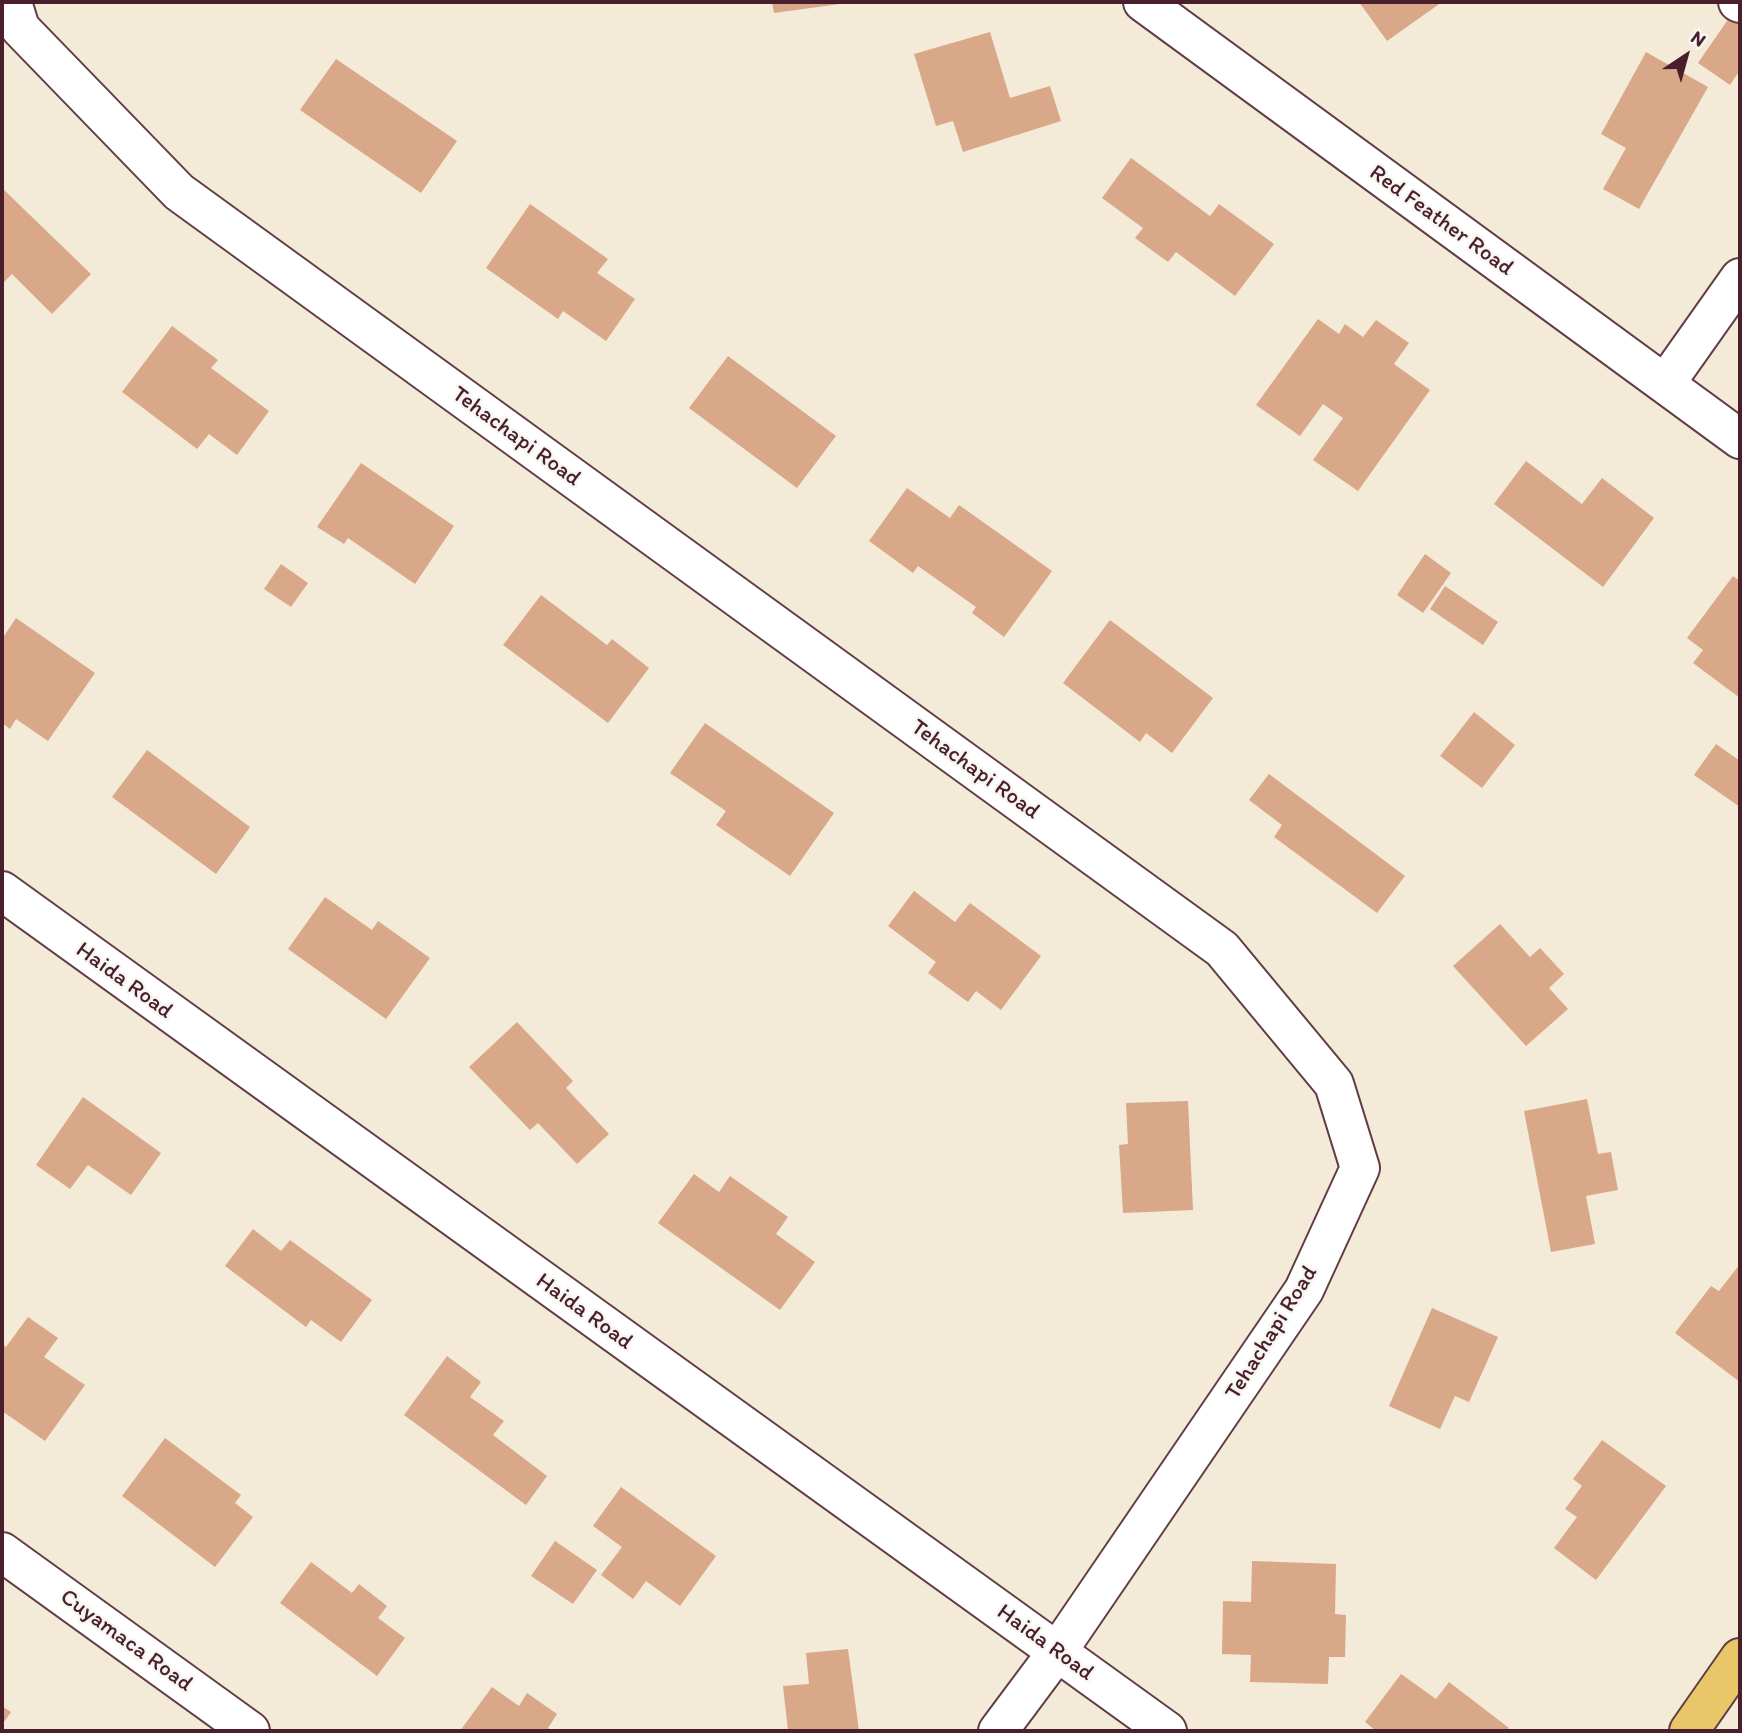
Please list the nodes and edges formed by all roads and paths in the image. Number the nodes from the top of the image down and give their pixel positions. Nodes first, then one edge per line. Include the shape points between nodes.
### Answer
1 (12, 2) edge
2 (1143, 2) edge
3 (1740, 278) edge
4 (1665, 384) junction
5 (1740, 439) edge
6 (2, 891) edge
7 (2, 1552) edge
8 (1057, 1652) junction
9 (1740, 1658) edge
10 (250, 1731) edge
11 (998, 1731) edge
12 (1167, 1731) edge
13 (1689, 1731) edge

1 - 8 street, Tehachapi Road via 20,28 179,192 1222,949 1334,1084 1360,1168 1304,1290
2 - 4 street, Red Feather Road
3 - 4 street
4 - 5 street, Red Feather Road
6 - 8 street, Haida Road
7 - 10 street, Cuyamaca Road
8 - 11 street, Tehachapi Road
8 - 12 street, Haida Road
9 - 13 main road

